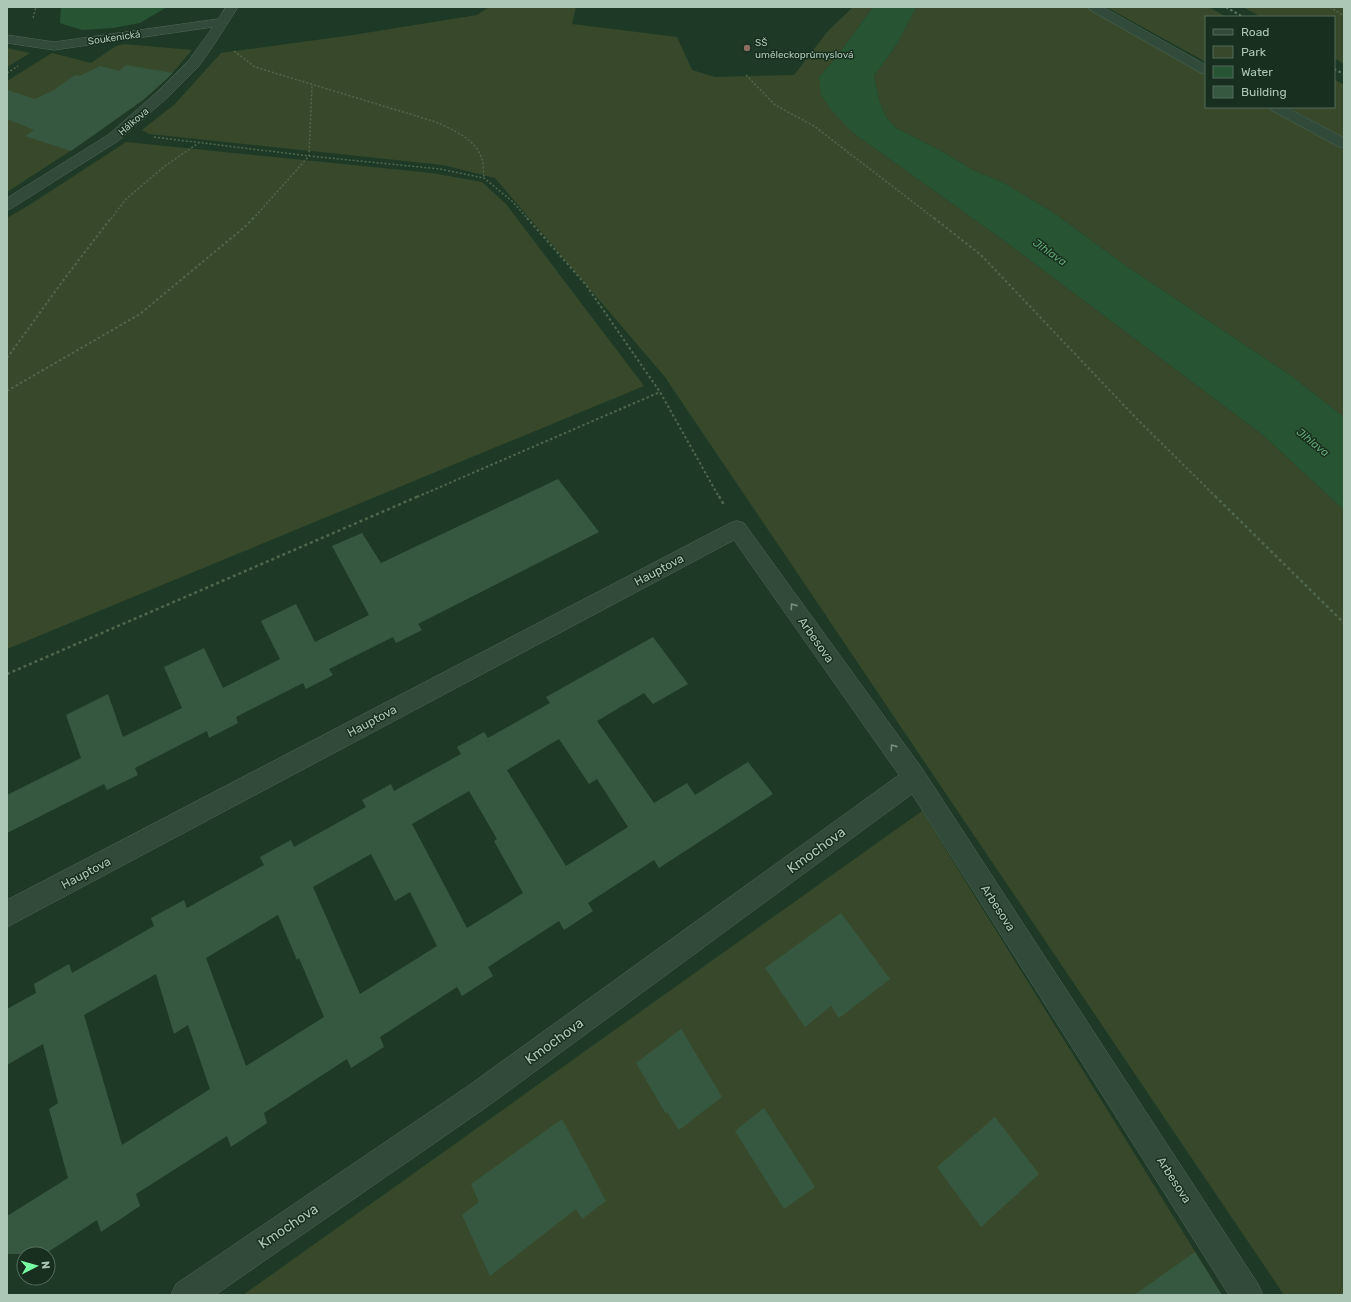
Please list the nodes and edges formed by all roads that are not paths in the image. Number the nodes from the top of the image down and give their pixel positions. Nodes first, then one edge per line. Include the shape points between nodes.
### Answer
1 (232, 7) edge
2 (1094, 7) edge
3 (222, 22) junction
4 (7, 39) edge
5 (1205, 69) edge
6 (1278, 108) edge
7 (1344, 144) edge
8 (7, 205) edge
9 (737, 529) joint
10 (915, 778) junction
11 (7, 914) edge
12 (187, 1295) edge
13 (1247, 1295) edge

1 - 3 street, Hálkova
2 - 5 street
3 - 4 street, Soukenická via 54,46
3 - 8 street, Hálkova via 194,63 114,138
6 - 7 street
10 -> 9 street, Arbesova
9 - 11 street, Hauptova
10 - 12 street, Kmochova via 478,1096
10 - 13 street, Arbesova

